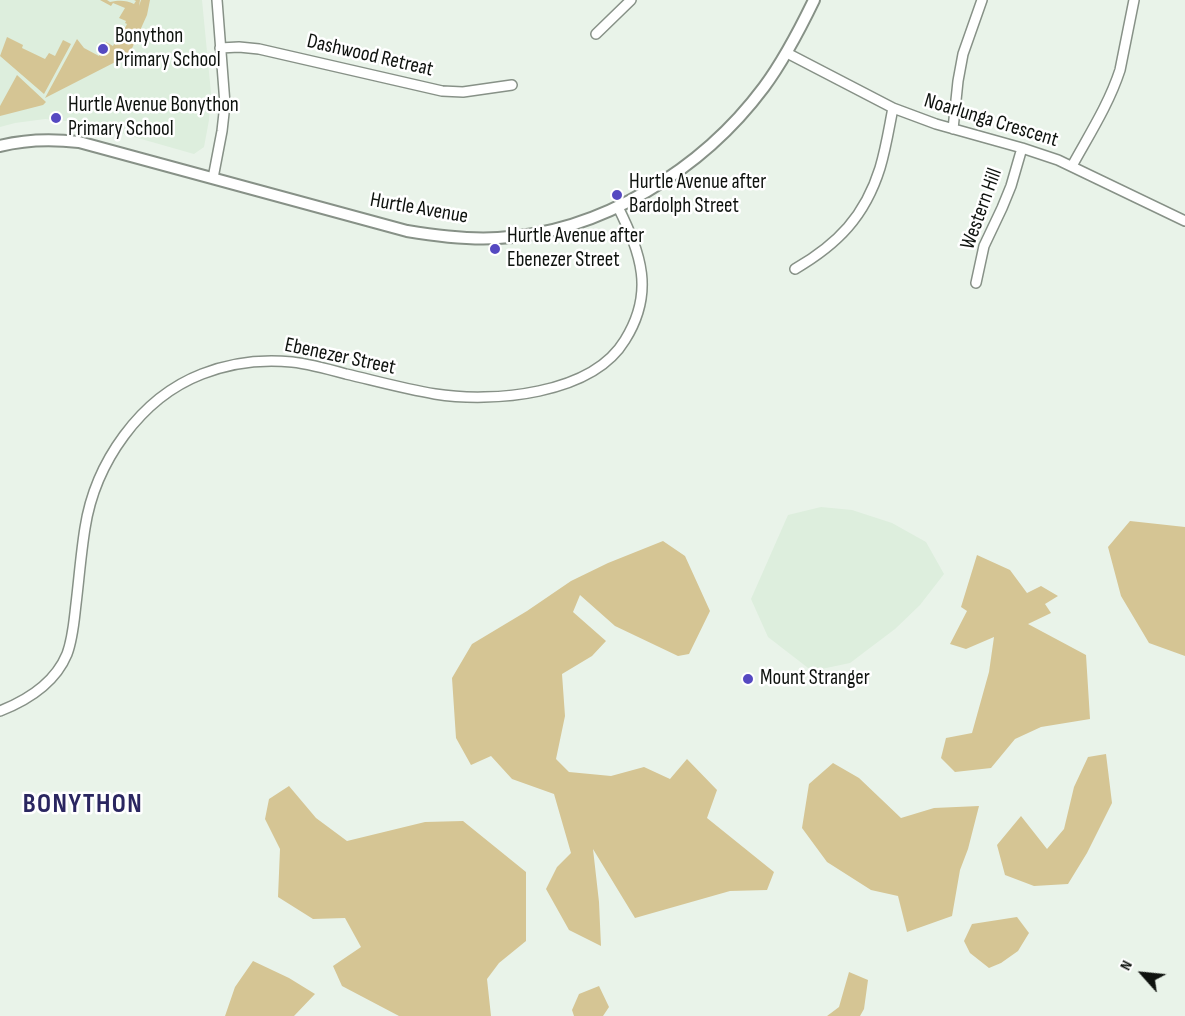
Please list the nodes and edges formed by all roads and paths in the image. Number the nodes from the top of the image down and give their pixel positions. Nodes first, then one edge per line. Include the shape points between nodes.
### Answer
1 (217, 0) edge
2 (631, 0) edge
3 (814, 0) edge
4 (982, 0) edge
5 (1134, 0) edge
6 (597, 34) dead end
7 (220, 48) junction
8 (787, 53) junction
9 (512, 85) dead end
10 (892, 108) junction
11 (953, 129) junction
12 (0, 146) edge
13 (1022, 148) junction
14 (1072, 166) junction
15 (213, 178) junction
16 (618, 207) junction
17 (1185, 221) edge
18 (795, 269) dead end
19 (976, 283) dead end
20 (0, 711) edge

1 - 7 street
2 - 6 street
3 - 8 street, Hurtle Avenue
4 - 11 street via 963,54
5 - 14 street via 1116,81
7 - 9 street, Dashwood Retreat via 259,49 442,91
7 - 15 street via 225,104
8 - 10 street, Noarlunga Crescent
8 - 16 street, Hurtle Avenue via 721,136 671,176
10 - 11 street, Noarlunga Crescent
10 - 18 street via 880,167 856,217 839,238
11 - 13 street, Noarlunga Crescent
12 - 15 street, Hurtle Avenue via 26,140 79,142
13 - 14 street, Noarlunga Crescent
13 - 19 street, Western Hill via 1011,186 984,246
14 - 17 street, Noarlunga Crescent
15 - 16 street, Hurtle Avenue via 388,227 444,237 499,238 552,231
16 - 20 street, Ebenezer Street via 640,261 640,306 633,327 615,354 598,369 566,384 513,395 447,395 396,387 310,365 271,361 234,364 199,375 154,404 118,445 93,494 85,526 73,634 66,655 40,690

